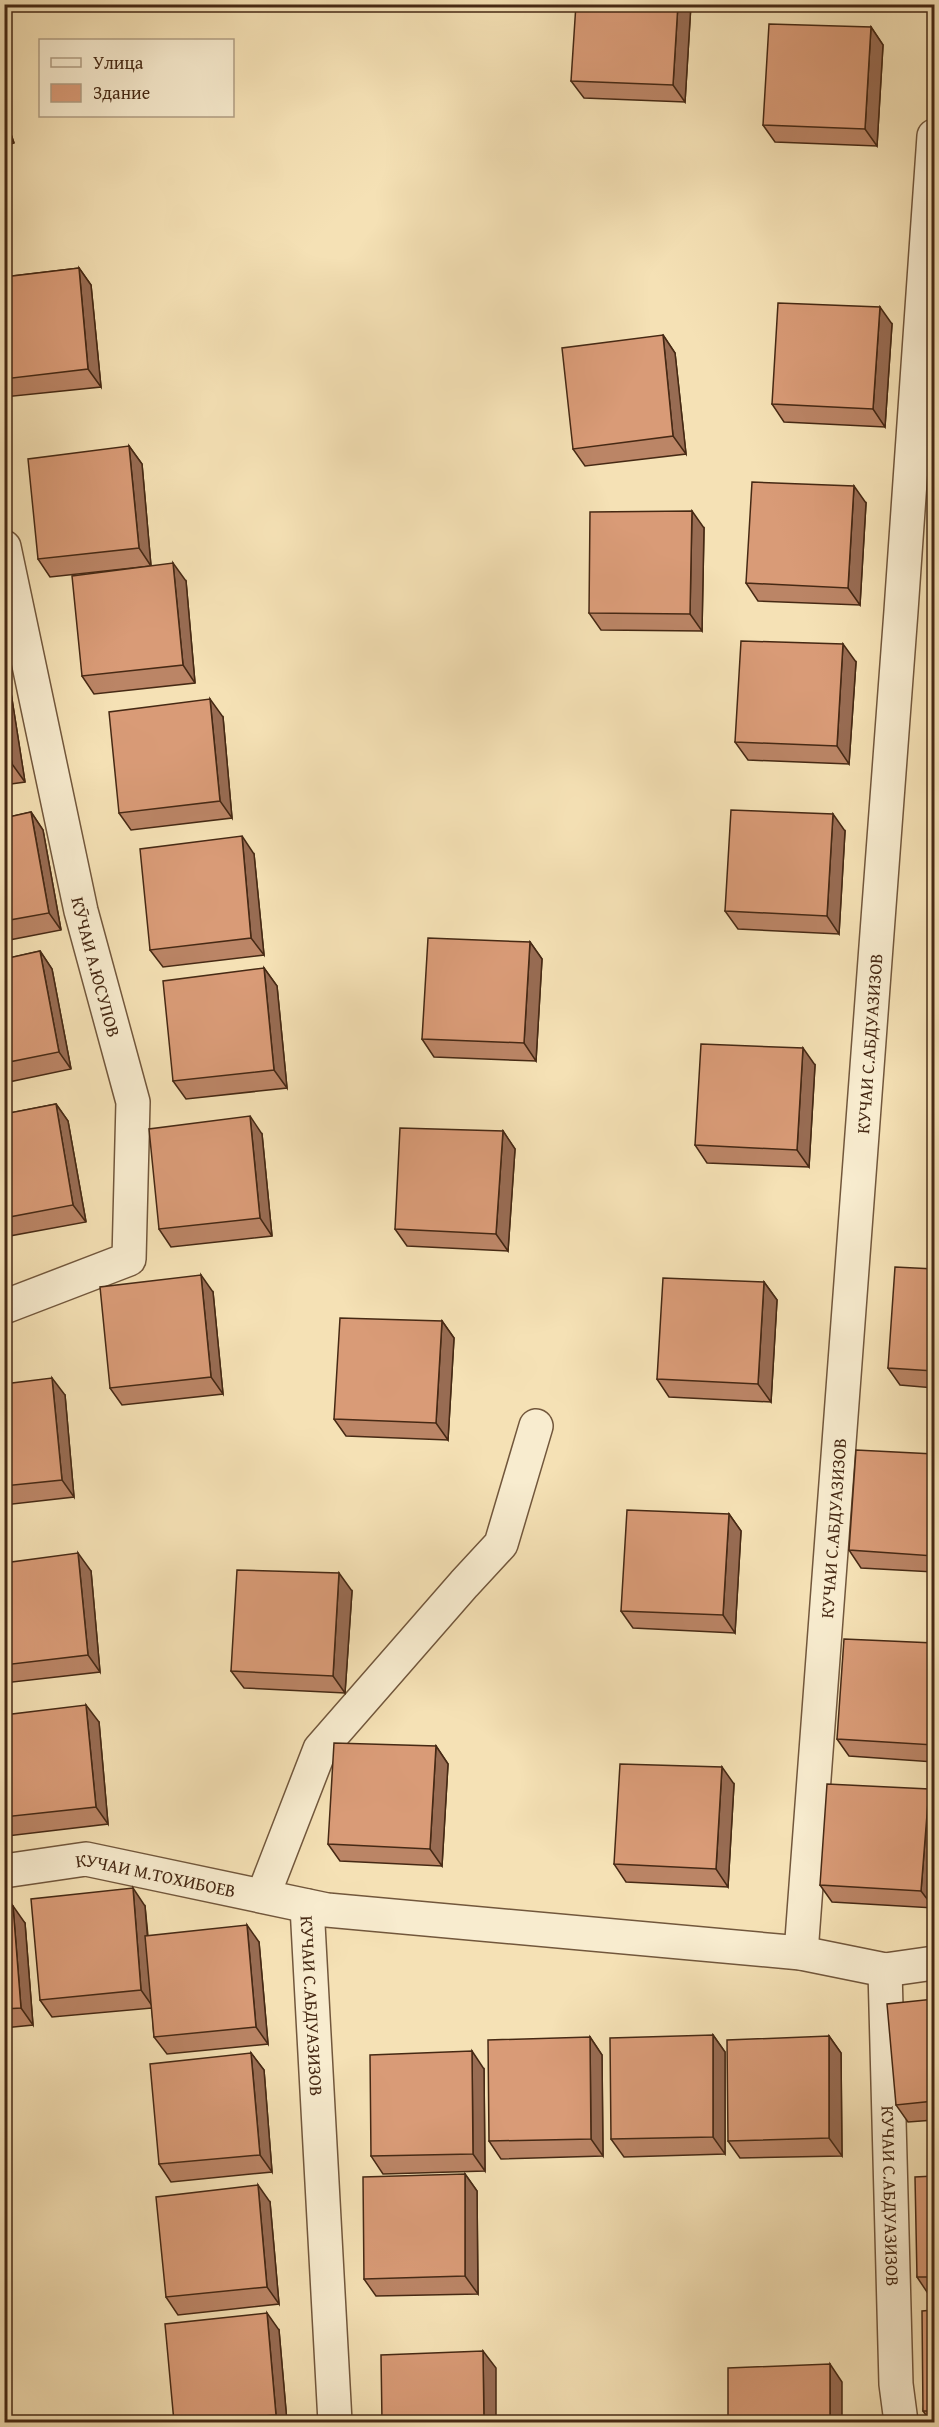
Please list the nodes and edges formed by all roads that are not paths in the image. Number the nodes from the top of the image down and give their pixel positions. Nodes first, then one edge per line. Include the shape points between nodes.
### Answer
1 (934, 136) edge
2 (4, 547) edge
3 (4, 1306) edge
4 (536, 1426) dead end
5 (4, 1871) edge
6 (263, 1896) junction
7 (307, 1906) junction
8 (801, 1953) junction
9 (934, 1963) edge
10 (885, 1970) junction
11 (335, 2422) edge
12 (901, 2422) edge

1 - 8 street, КУЧАИ С.АБДУАЗИЗОВ
2 - 3 street, КӮЧАИ А.ЮСУПОВ via 81,911 133,1102 129,1259
4 - 6 street via 501,1544 320,1749
5 - 6 street, КУЧАИ М.ТОХИБОЕВ via 86,1859
6 - 7 street, КУЧАИ М.ТОХИБОЕВ
7 - 8 street, КУЧАИ С.АБДУАЗИЗОВ
7 - 11 street, КУЧАИ С.АБДУАЗИЗОВ
8 - 10 street, КУЧАИ С.АБДУАЗИЗОВ
9 - 10 street, КУЧАИ С.АБДУАЗИЗОВ
10 - 12 street, КУЧАИ С.АБДУАЗИЗОВ via 896,2384

